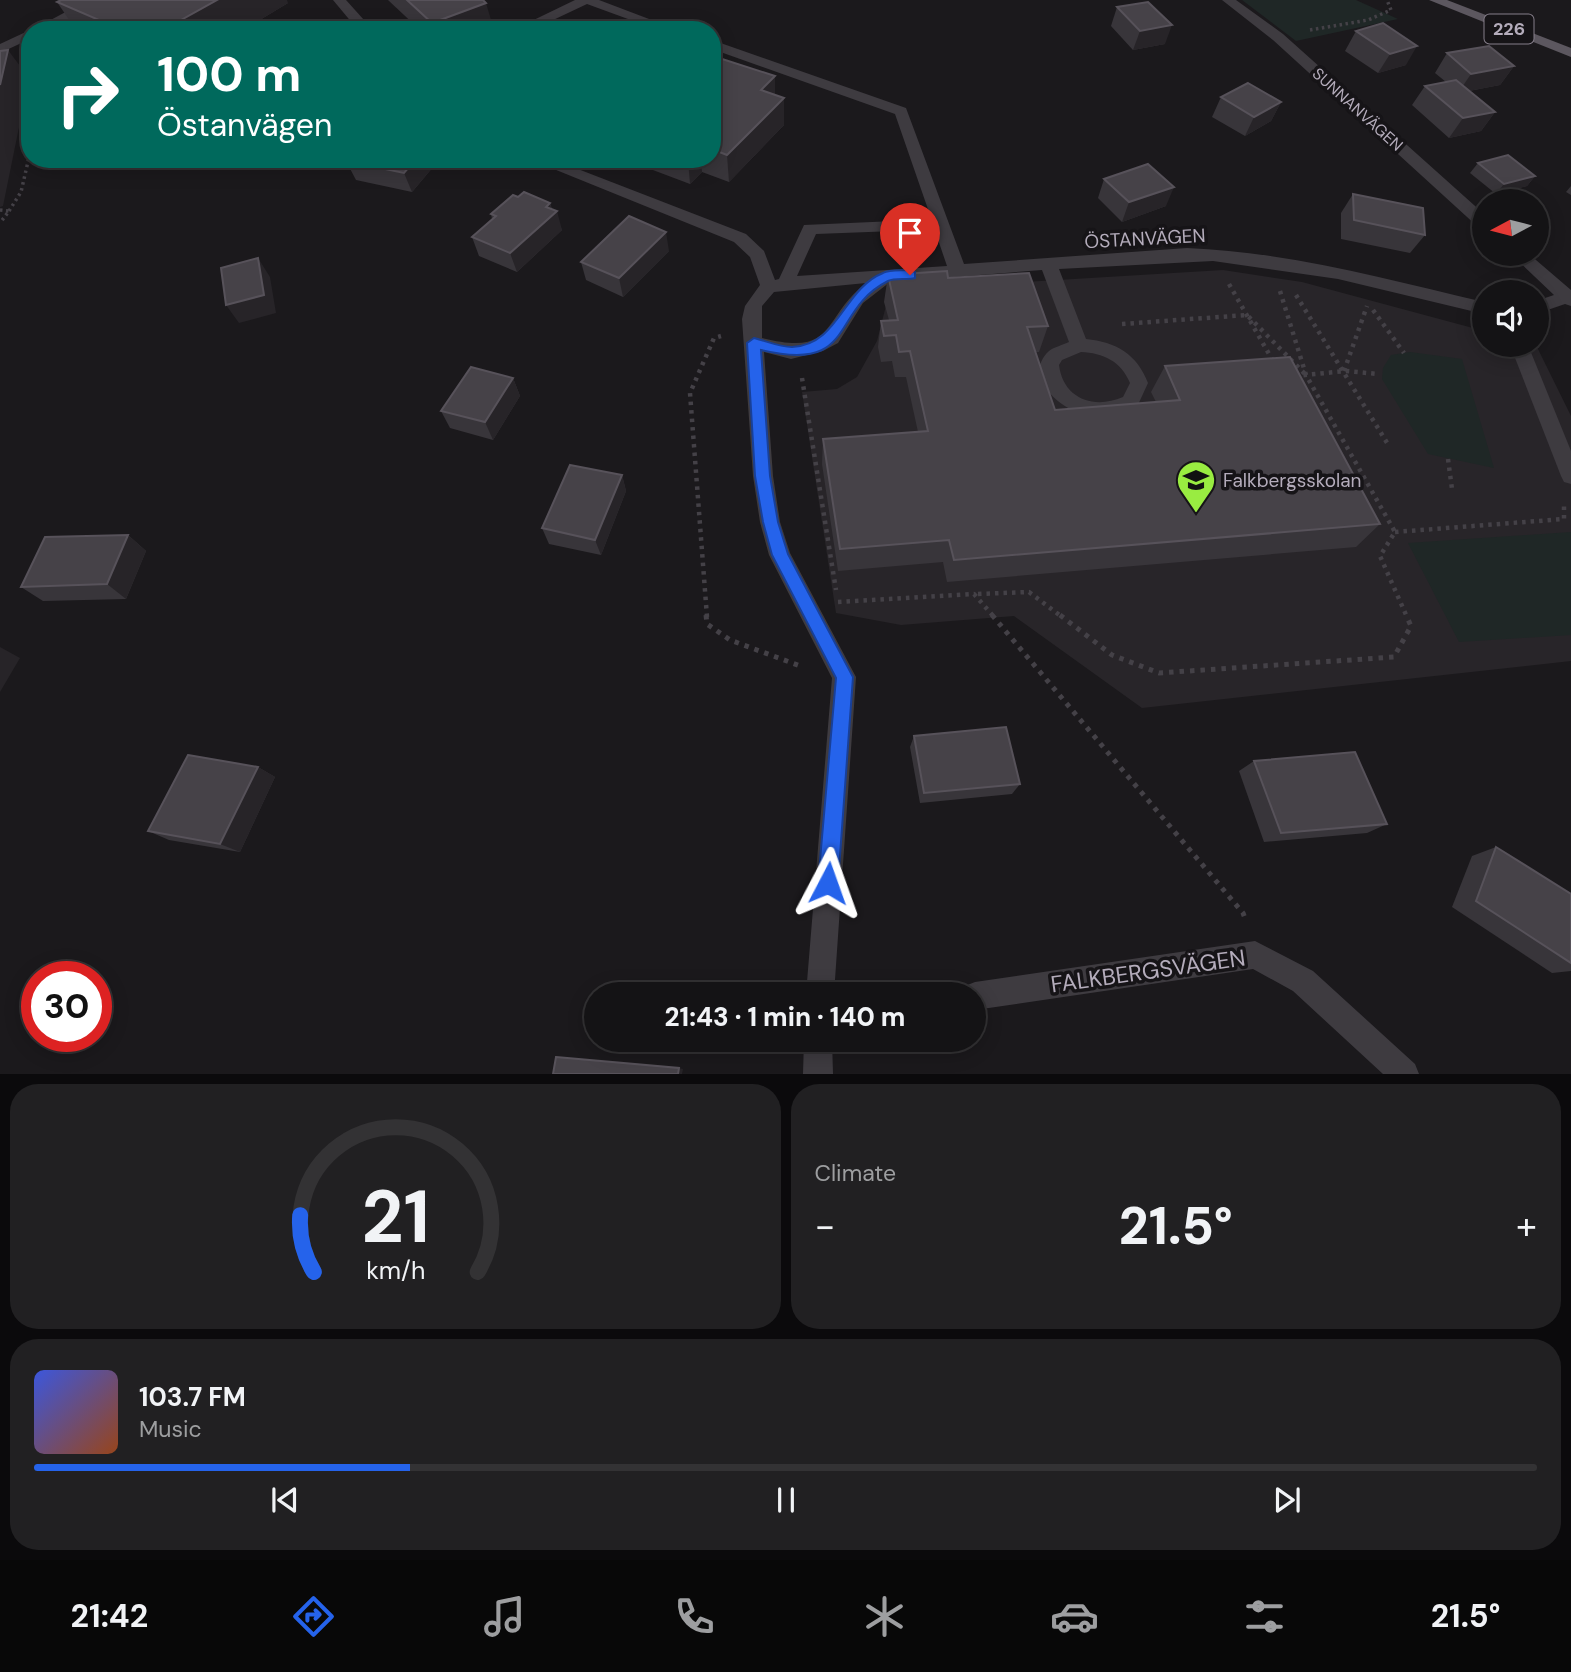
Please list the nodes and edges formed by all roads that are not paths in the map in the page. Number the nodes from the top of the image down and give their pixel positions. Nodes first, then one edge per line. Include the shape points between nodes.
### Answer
1 (98, 0) edge
2 (339, 0) edge
3 (587, 0) edge
4 (1228, 0) edge
5 (1445, 2) edge
6 (57, 21) edge
7 (358, 21) edge
8 (540, 21) edge
9 (646, 21) edge
10 (21, 39) edge
11 (721, 47) edge
12 (0, 50) edge
13 (1571, 53) edge
14 (560, 168) edge
15 (1472, 212) edge
16 (940, 219) junction
17 (1049, 265) junction
18 (1533, 266) edge
19 (958, 272) junction
20 (886, 276) junction
21 (777, 286) junction
22 (1569, 298) edge
23 (1549, 304) edge
24 (1472, 305) edge
25 (753, 334) junction
26 (1075, 337) junction
27 (1524, 357) edge
28 (1571, 476) edge
29 (821, 982) edge
30 (986, 994) edge
31 (818, 1052) edge
32 (818, 1073) edge
33 (1405, 1073) edge

1 - 6 street
2 - 7 street
3 - 8 street
3 - 9 street
4 - 15 street, SUNNANVÄGEN via 1278,37
5 - 13 main road, 226
10 - 12 street
11 - 16 street via 901,111
14 - 21 street via 740,238 758,255
16 - 19 street
16 - 21 street via 895,226 810,229
17 - 19 street, ÖSTANVÄGEN
17 - 24 street, ÖSTANVÄGEN via 1213,256 1275,272 1338,273
17 - 26 street
18 - 22 street
19 - 20 street, ÖSTANVÄGEN
20 - 21 street, ÖSTANVÄGEN
20 - 25 street via 857,299 832,338 817,346 791,352
21 - 25 street via 756,297 751,309
22 - 23 street
25 - 29 street via 763,476 771,522 780,555 844,677
26 - 26 street via 1050,364 1049,375 1062,397 1090,410 1106,411 1130,402 1139,383 1129,363 1107,348
27 - 28 street
30 - 33 street, FALKBERGSVÄGEN via 1255,956 1303,981
31 - 32 street

